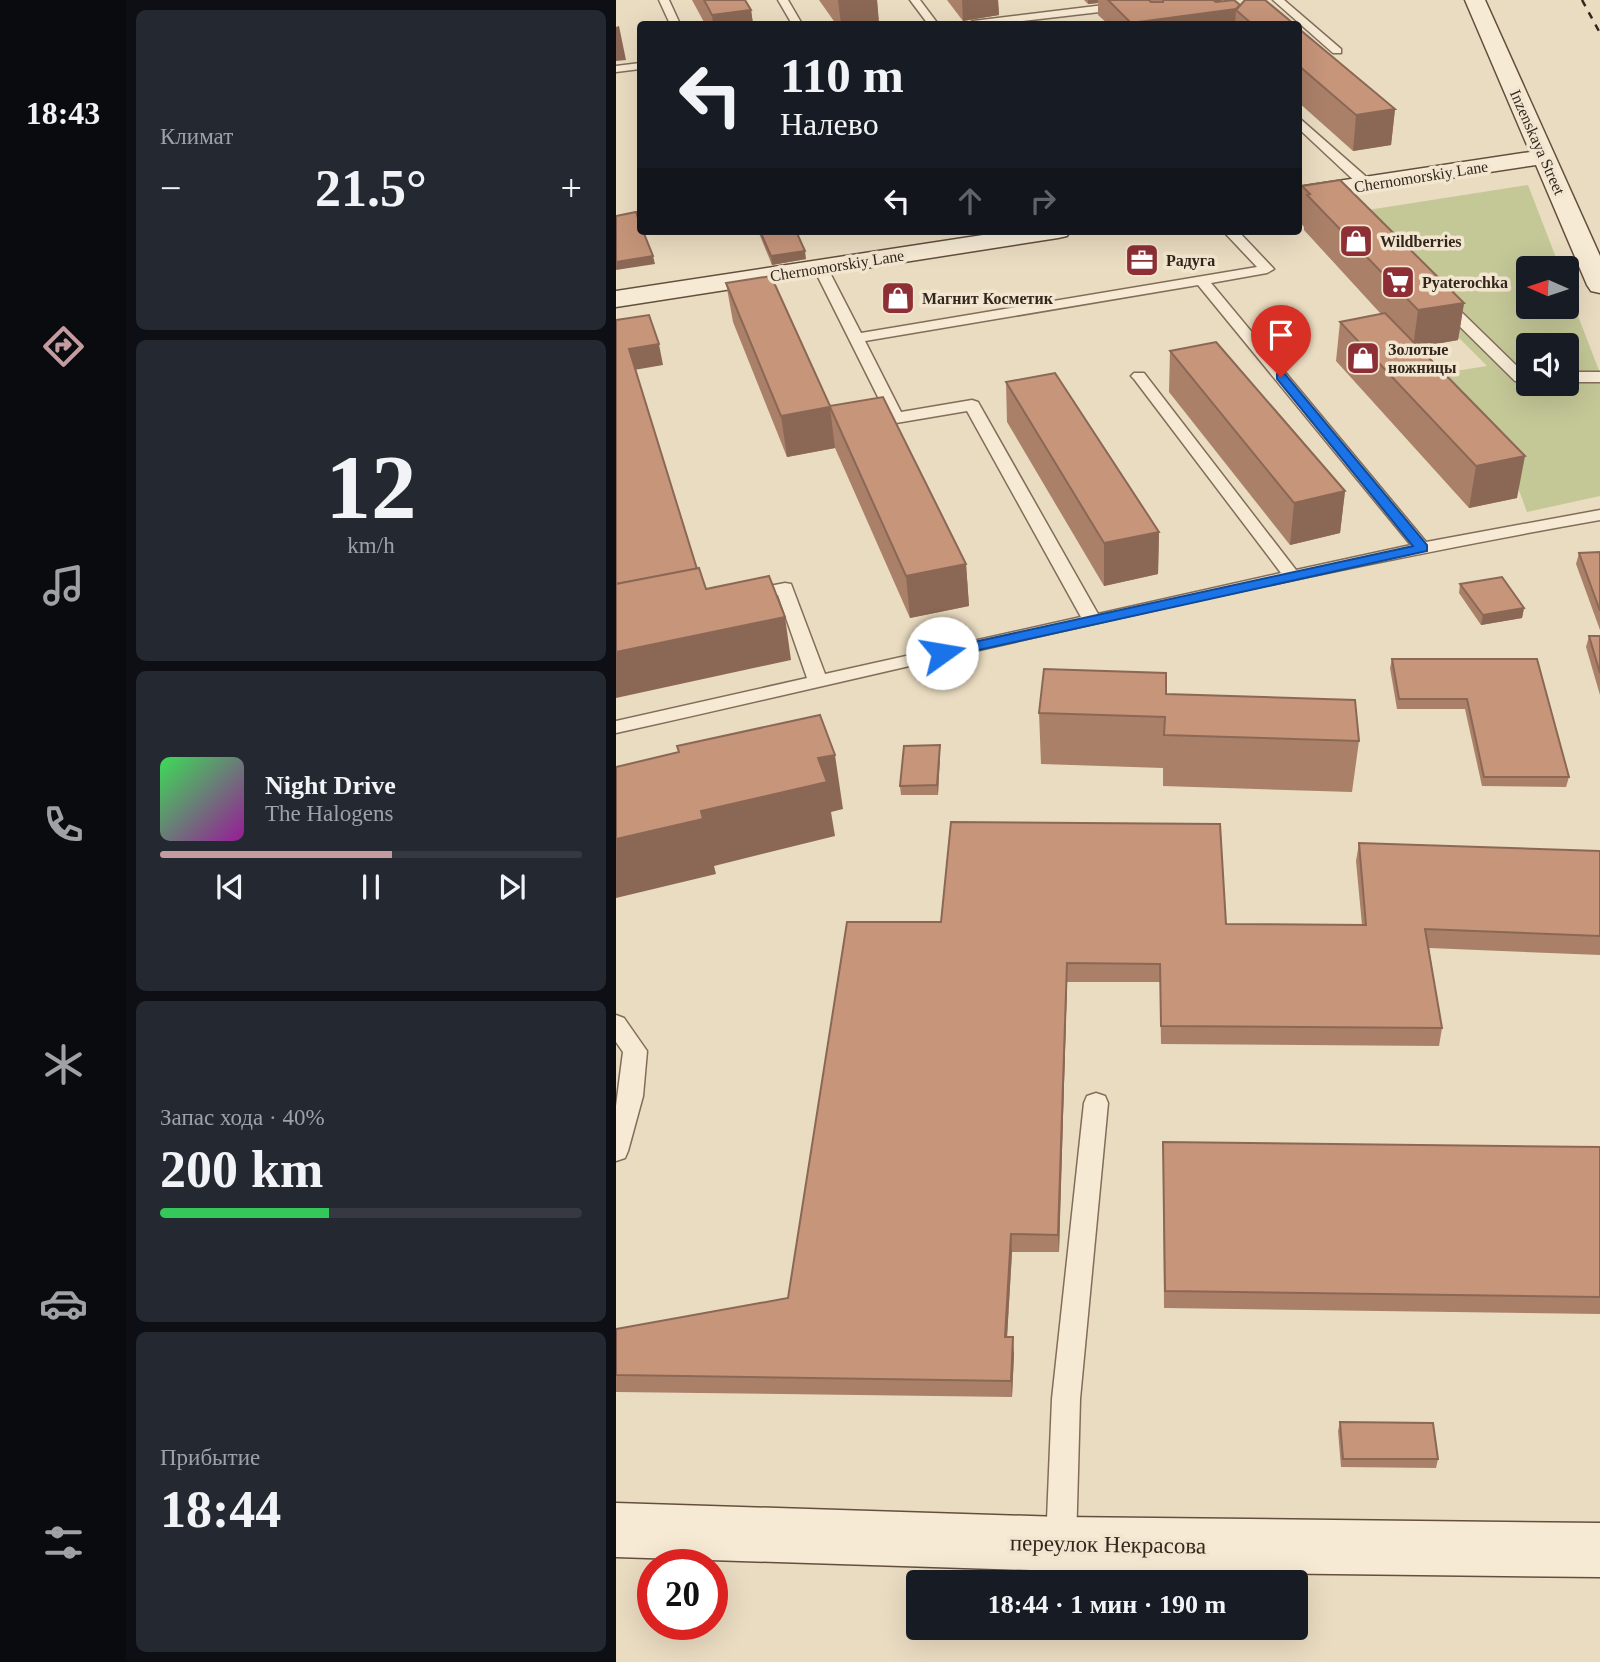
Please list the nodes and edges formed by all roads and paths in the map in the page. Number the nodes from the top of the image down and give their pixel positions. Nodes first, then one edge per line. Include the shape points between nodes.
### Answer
1 (664, 0) edge
2 (783, 0) edge
3 (915, 0) edge
4 (1278, 0) edge
5 (1475, 0) edge
6 (1028, 1) edge
7 (1292, 12) junction
8 (1279, 13) edge
9 (1042, 16) junction
10 (674, 21) edge
11 (795, 21) edge
12 (931, 21) edge
13 (999, 21) edge
14 (1154, 21) edge
15 (1337, 51) dead end
16 (637, 66) edge
17 (616, 69) edge
18 (1302, 125) edge
19 (1544, 157) junction
20 (1366, 184) junction
21 (1302, 194) edge
22 (1032, 235) edge
23 (1234, 235) edge
24 (820, 267) junction
25 (1201, 281) junction
26 (1600, 285) edge
27 (1431, 291) edge
28 (616, 299) edge
29 (856, 338) junction
30 (1516, 373) edge
31 (1139, 376) dead end
32 (1579, 377) edge
33 (1600, 377) edge
34 (1600, 515) edge
35 (1422, 548) junction
36 (1292, 576) junction
37 (733, 598) edge
38 (1092, 620) junction
39 (818, 681) junction
40 (616, 727) edge
41 (616, 1024) edge
42 (1096, 1103) dead end
43 (616, 1151) edge
44 (616, 1530) edge
45 (1061, 1544) junction
46 (1600, 1550) edge

1 - 10 lane
2 - 11 lane
3 - 12 lane
4 - 7 lane
5 - 19 street, Inzenskaya Street
6 - 9 lane
7 - 8 lane
7 - 15 lane
9 - 13 lane
9 - 14 lane via 1137,4
16 - 17 lane
18 - 20 lane
19 - 20 street, Chernomorskiy Lane
19 - 26 street, Inzenskaya Street
20 - 21 street, Chernomorskiy Lane via 1335,197
22 - 24 street, Chernomorskiy Lane
23 - 25 lane via 1267,269
24 - 28 street, Chernomorskiy Lane
24 - 29 lane
25 - 29 lane
25 - 35 lane
27 - 30 lane
29 - 38 lane via 896,418 972,405
31 - 36 lane
32 - 33 lane
34 - 35 lane
35 - 36 lane
36 - 38 lane
37 - 39 lane via 785,588
38 - 39 lane
39 - 40 lane
41 - 43 lane via 635,1051 632,1096
42 - 45 lane via 1066,1399
44 - 45 street, переулок Некрасова
45 - 46 street, переулок Некрасова

